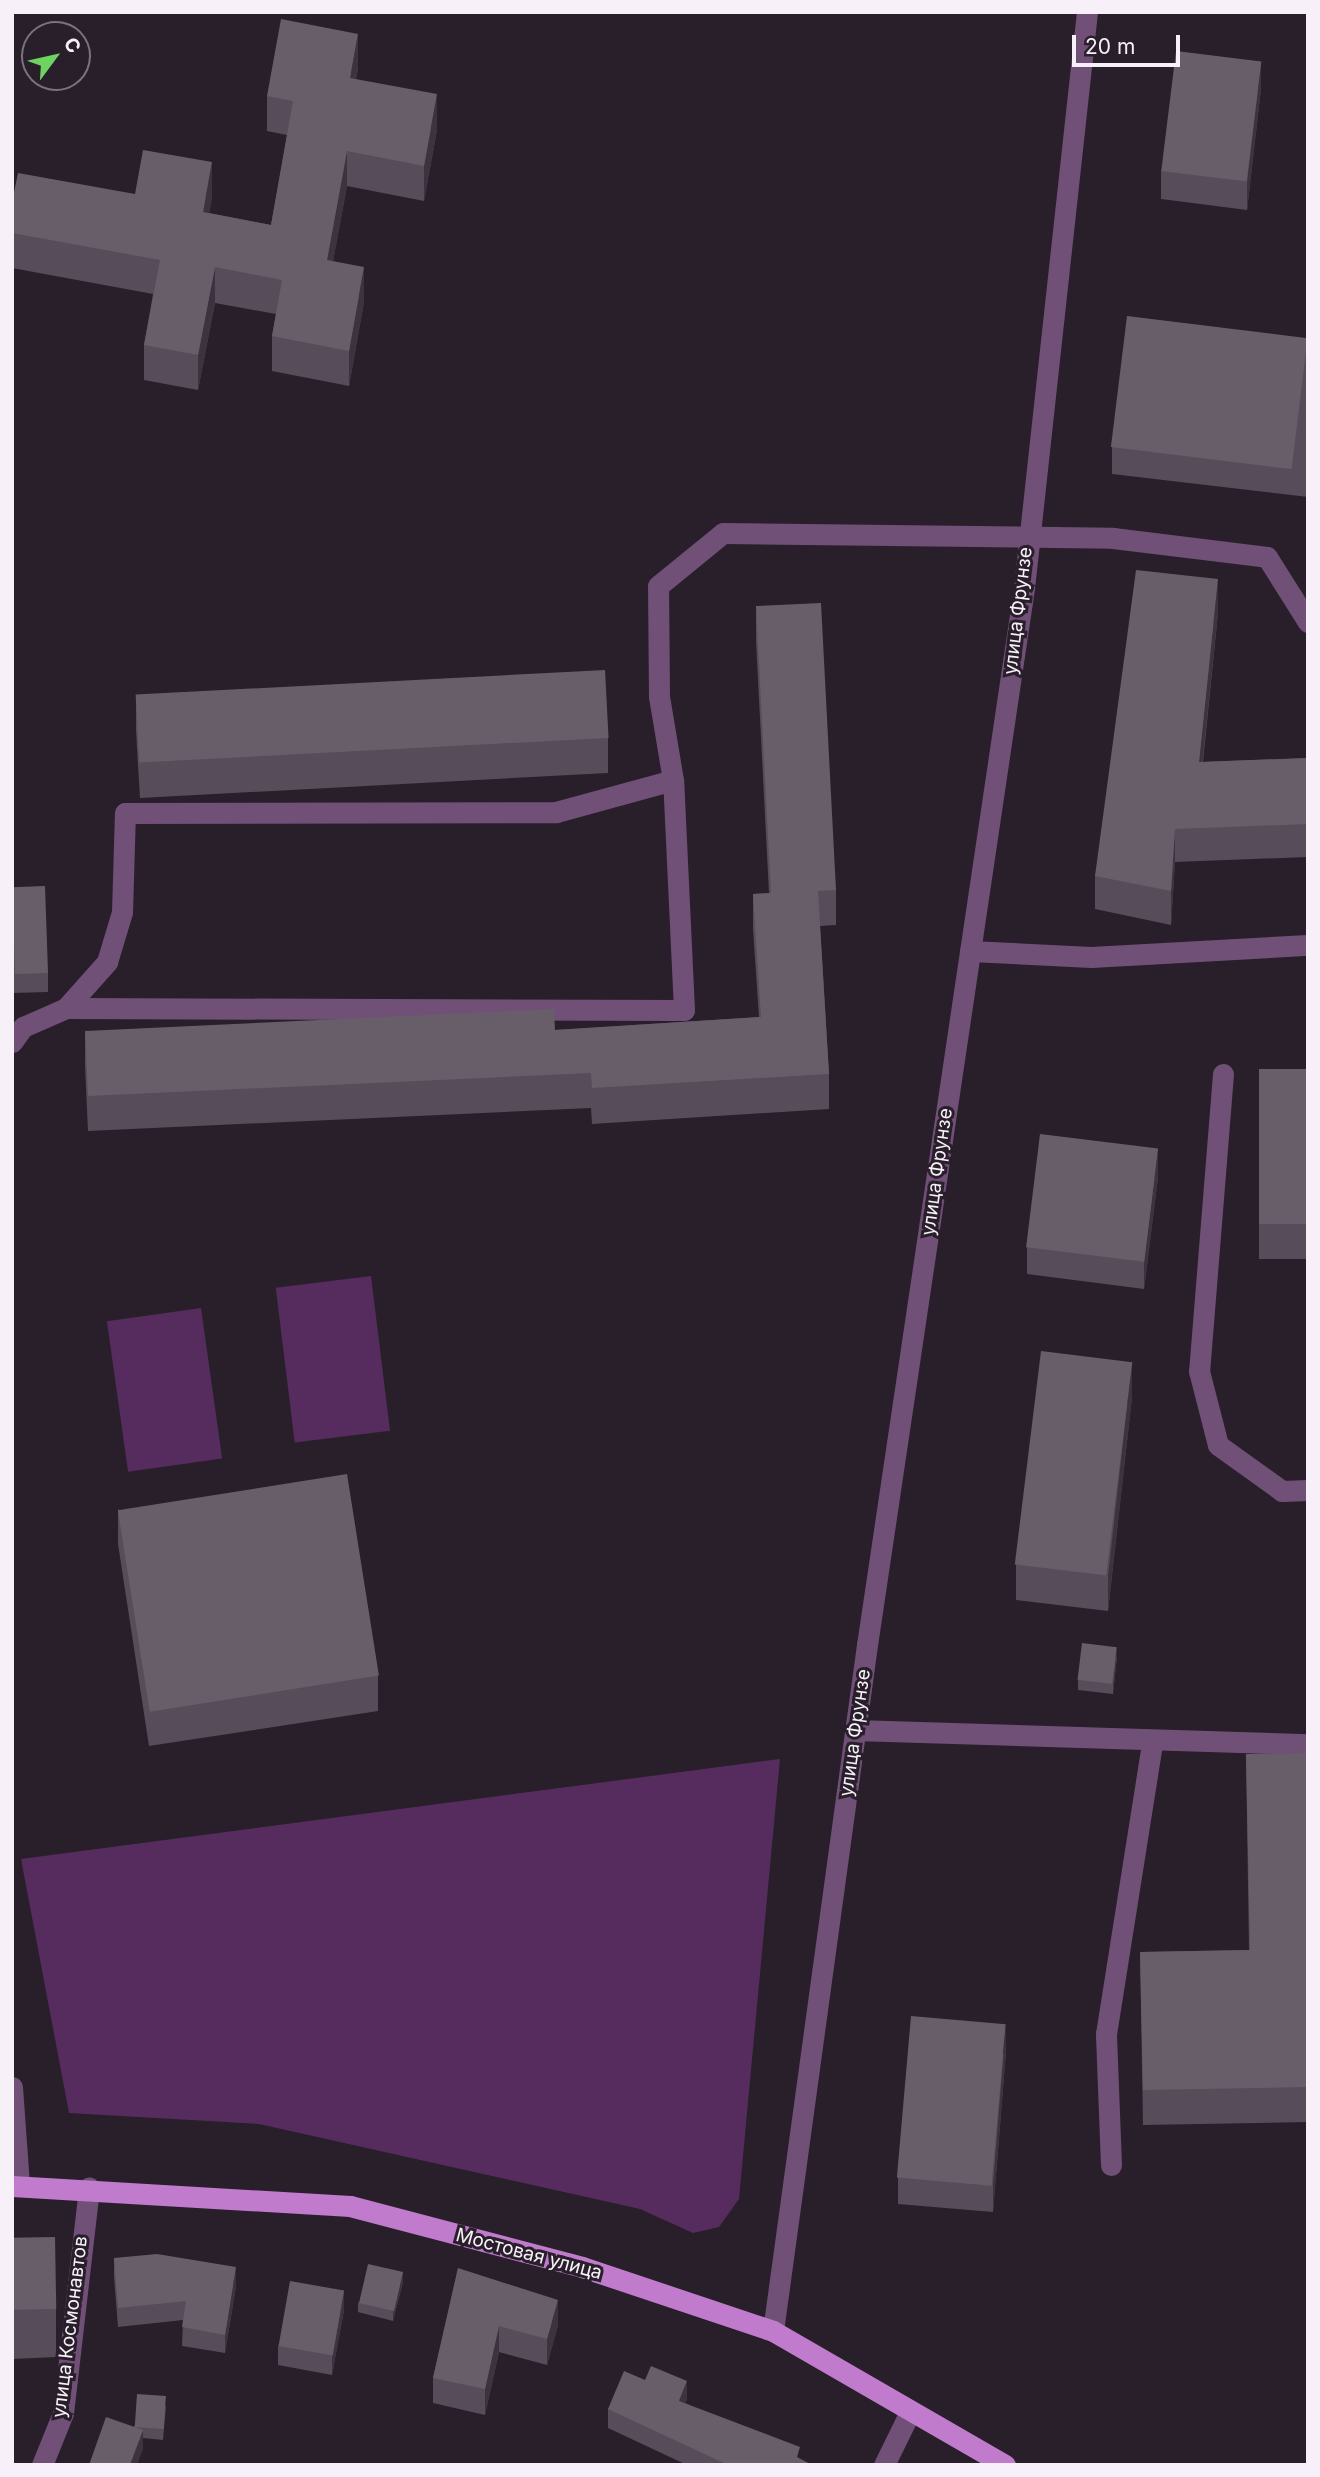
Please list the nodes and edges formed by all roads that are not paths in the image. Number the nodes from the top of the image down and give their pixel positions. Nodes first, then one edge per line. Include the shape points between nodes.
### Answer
1 (1087, 12) edge
2 (1027, 538) junction
3 (1308, 622) edge
4 (673, 780) junction
5 (1308, 945) edge
6 (970, 951) junction
7 (66, 1008) junction
8 (12, 1042) edge
9 (1223, 1074) dead end
10 (1308, 1490) edge
11 (855, 1730) junction
12 (1152, 1742) junction
13 (1308, 1744) edge
14 (12, 2087) edge
15 (1111, 2165) dead end
16 (16, 2186) edge
17 (89, 2187) junction
18 (773, 2331) junction
19 (909, 2414) junction
20 (42, 2465) edge
21 (884, 2465) edge
22 (1005, 2465) edge

1 - 2 street, улица Фрунзе
2 - 3 street via 1112,538 1267,557
2 - 4 street via 723,533 658,586 659,696
2 - 6 street, улица Фрунзе
4 - 7 street via 556,812 125,813 122,912 107,962
4 - 7 street via 684,1010
5 - 6 street via 1091,957
6 - 11 street, улица Фрунзе
7 - 8 street via 23,1027
9 - 10 street via 1199,1371 1218,1444 1282,1491
11 - 12 street
11 - 18 street, улица Фрунзе
12 - 13 street
12 - 15 street via 1106,2034
14 - 16 street
16 - 17 main road, Мостовая улица
17 - 18 main road, Мостовая улица via 350,2206 582,2267
17 - 20 street, улица Космонавтов via 63,2413
18 - 19 main road, Мостовая улица
19 - 21 street
19 - 22 main road, Мостовая улица

